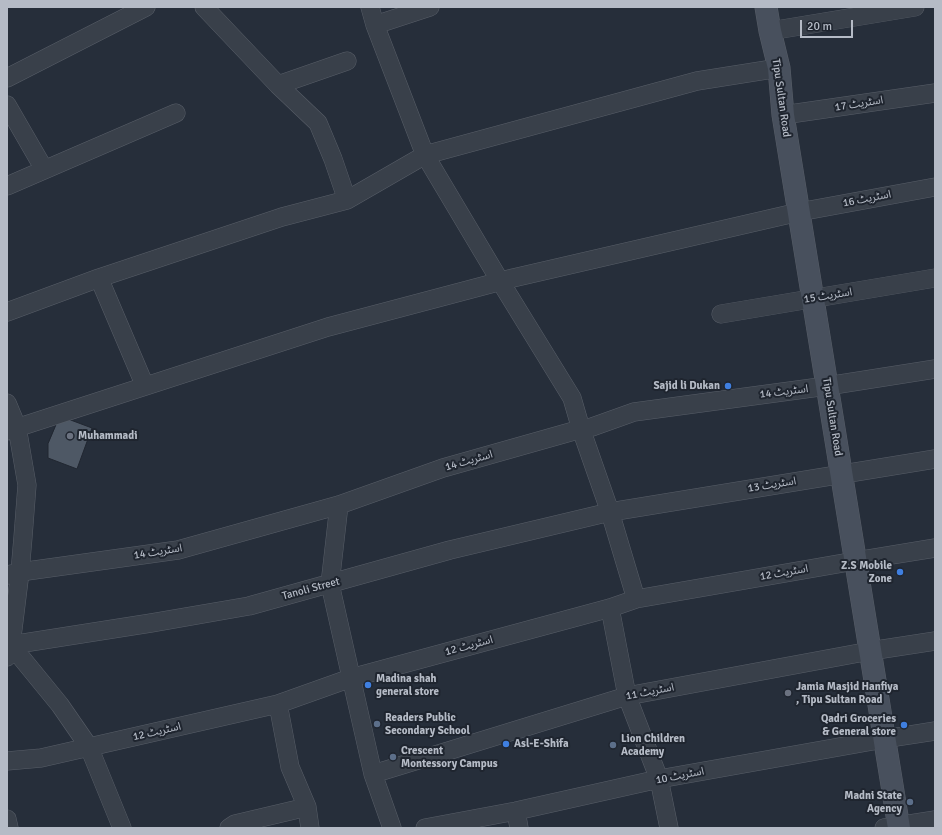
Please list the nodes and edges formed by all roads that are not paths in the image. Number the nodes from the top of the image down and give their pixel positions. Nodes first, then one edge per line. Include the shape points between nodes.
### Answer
1 (146, 7) edge
2 (204, 7) edge
3 (370, 7) edge
4 (430, 7) edge
5 (766, 7) edge
6 (915, 7) edge
7 (375, 25) junction
8 (770, 31) junction
9 (347, 61) dead end
10 (778, 68) junction
11 (7, 78) edge
12 (278, 85) junction
13 (935, 93) edge
14 (7, 105) edge
15 (176, 113) dead end
16 (783, 115) junction
17 (425, 155) junction
18 (44, 169) junction
19 (7, 186) edge
20 (935, 187) edge
21 (347, 200) junction
22 (799, 212) junction
23 (99, 278) junction
24 (935, 278) edge
25 (500, 282) junction
26 (813, 298) junction
27 (7, 312) edge
28 (721, 314) dead end
29 (935, 369) edge
30 (145, 386) junction
31 (827, 386) junction
32 (7, 403) edge
33 (12, 429) edge
34 (581, 429) junction
35 (935, 459) edge
36 (841, 474) junction
37 (339, 505) junction
38 (610, 512) junction
39 (935, 548) edge
40 (855, 561) junction
41 (13, 573) edge
42 (330, 584) junction
43 (636, 599) junction
44 (610, 608) junction
45 (935, 641) edge
46 (8, 649) edge
47 (870, 651) junction
48 (351, 678) junction
49 (627, 696) junction
50 (278, 704) junction
51 (935, 731) edge
52 (884, 739) junction
53 (89, 747) junction
54 (7, 761) edge
55 (373, 774) junction
56 (659, 779) junction
57 (307, 807) junction
58 (7, 819) edge
59 (518, 820) edge
60 (935, 820) edge
61 (894, 827) edge
62 (9, 828) edge
63 (122, 828) edge
64 (229, 828) edge
65 (310, 828) edge
66 (392, 828) edge
67 (426, 828) edge
68 (669, 828) edge

1 - 11 street
2 - 12 street
3 - 7 street
4 - 7 street
5 - 8 street, Tipu Sultan Road
6 - 8 street
7 - 17 street
8 - 10 street, Tipu Sultan Road
9 - 12 street
10 - 16 street, Tipu Sultan Road
10 - 17 street via 697,81
12 - 21 street via 318,123
13 - 16 street, اسٹریٹ 17
14 - 18 street
15 - 18 street
16 - 22 street, Tipu Sultan Road
17 - 21 street
17 - 25 street
18 - 19 street
20 - 22 street, اسٹریٹ 16
21 - 23 street via 282,218
22 - 25 street, اسٹریٹ 16
22 - 26 street, Tipu Sultan Road
23 - 27 street
23 - 30 street
24 - 26 street, اسٹریٹ 15
25 - 30 street, اسٹریٹ 16 via 328,327
25 - 34 street via 572,398
26 - 28 street, اسٹریٹ 15
26 - 31 street, Tipu Sultan Road
29 - 31 street, اسٹریٹ 14
30 - 33 street, اسٹریٹ 16
31 - 34 street, اسٹریٹ 14 via 634,412
31 - 36 street, Tipu Sultan Road
32 - 33 street
33 - 41 street via 27,485 23,537
34 - 37 street, اسٹریٹ 14 via 443,468
34 - 38 street
35 - 36 street, اسٹریٹ 13
36 - 38 street, اسٹریٹ 13
36 - 40 street, Tipu Sultan Road
37 - 41 street, اسٹریٹ 14 via 178,550
37 - 42 street
38 - 42 street, Tanoli Street via 450,550
38 - 43 street
39 - 40 street, اسٹریٹ 12
40 - 43 street, اسٹریٹ 12
40 - 47 street, Tipu Sultan Road
41 - 46 street
42 - 46 street, Tanoli Street via 249,606
42 - 48 street
43 - 44 street, اسٹریٹ 12
44 - 48 street, اسٹریٹ 12
44 - 49 street
45 - 47 street, اسٹریٹ 11
46 - 53 street via 60,706
47 - 49 street, اسٹریٹ 11
47 - 52 street, Tipu Sultan Road
48 - 50 street, اسٹریٹ 12
48 - 55 street
49 - 55 street, اسٹریٹ 11
49 - 56 street
50 - 53 street, اسٹریٹ 12
50 - 57 street via 290,767
51 - 52 street, اسٹریٹ 10
52 - 56 street, اسٹریٹ 10
52 - 61 street, Tipu Sultan Road
53 - 54 street, اسٹریٹ 12 via 41,758
53 - 63 street
55 - 66 street
56 - 59 street, اسٹریٹ 10
56 - 68 street
57 - 64 street via 234,824
57 - 65 street
58 - 62 street
59 - 67 street, اسٹریٹ 10
60 - 61 street

